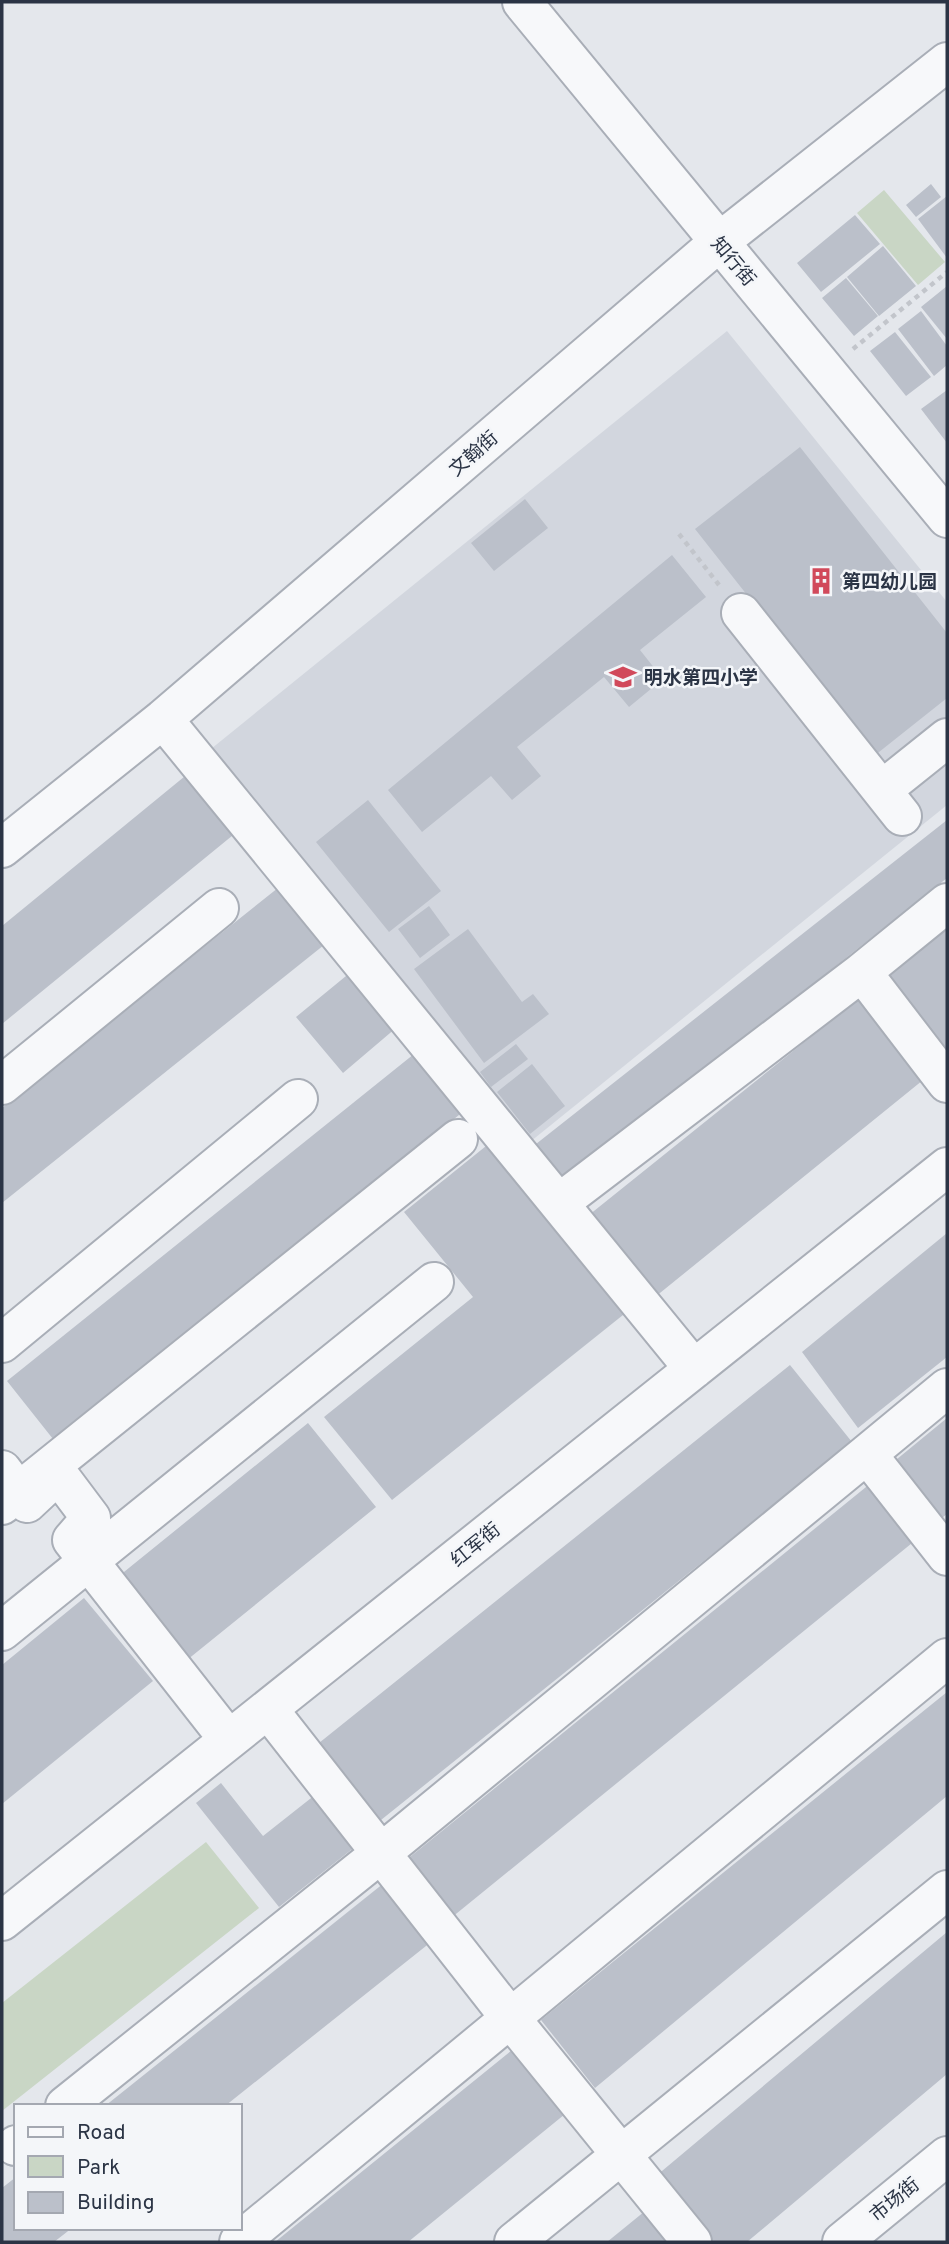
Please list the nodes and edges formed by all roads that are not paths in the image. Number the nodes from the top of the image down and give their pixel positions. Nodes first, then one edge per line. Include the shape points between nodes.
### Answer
1 (522, 2) edge
2 (947, 62) edge
3 (718, 243) junction
4 (947, 518) edge
5 (741, 613) road end
6 (163, 719) junction
7 (947, 738) edge
8 (2, 848) edge
9 (947, 903) edge
10 (219, 908) dead end
11 (862, 972) junction
12 (947, 1083) edge
13 (2, 1085) edge
14 (299, 1099) dead end
15 (458, 1139) dead end
16 (947, 1167) edge
17 (567, 1197) dead end
18 (434, 1282) dead end
19 (2, 1343) edge
20 (694, 1369) junction
21 (947, 1388) edge
22 (867, 1454) junction
23 (7, 1489) edge
24 (947, 1556) edge
25 (88, 1561) junction
26 (2, 1631) edge
27 (947, 1658) edge
28 (268, 1709) junction
29 (229, 1740) junction
30 (380, 1854) junction
31 (947, 1891) edge
32 (2, 1921) edge
33 (511, 2019) junction
34 (68, 2104) edge
35 (621, 2155) junction
36 (947, 2157) edge
37 (239, 2242) edge
38 (514, 2242) edge
39 (692, 2242) edge
40 (842, 2242) edge

1 - 3 street, 知行街
2 - 3 street, 文翰街
3 - 4 street, 知行街
3 - 6 street, 文翰街
5 - 7 street via 892,803
6 - 8 street, 文翰街
6 - 20 street
9 - 11 street
10 - 13 street
11 - 12 street
11 - 17 street
14 - 19 street
15 - 23 street
16 - 20 street, 红军街
18 - 25 street
20 - 28 street, 红军街
21 - 22 street
22 - 24 street
22 - 30 street
23 - 25 street via 27,1503 58,1474 91,1518 72,1540
25 - 26 street
25 - 29 street
27 - 33 street
28 - 29 street, 红军街
28 - 30 street
29 - 32 street, 红军街
30 - 33 street
30 - 34 street
31 - 35 street
33 - 35 street
33 - 37 street
35 - 38 street
35 - 39 street
36 - 40 street, 市场街

